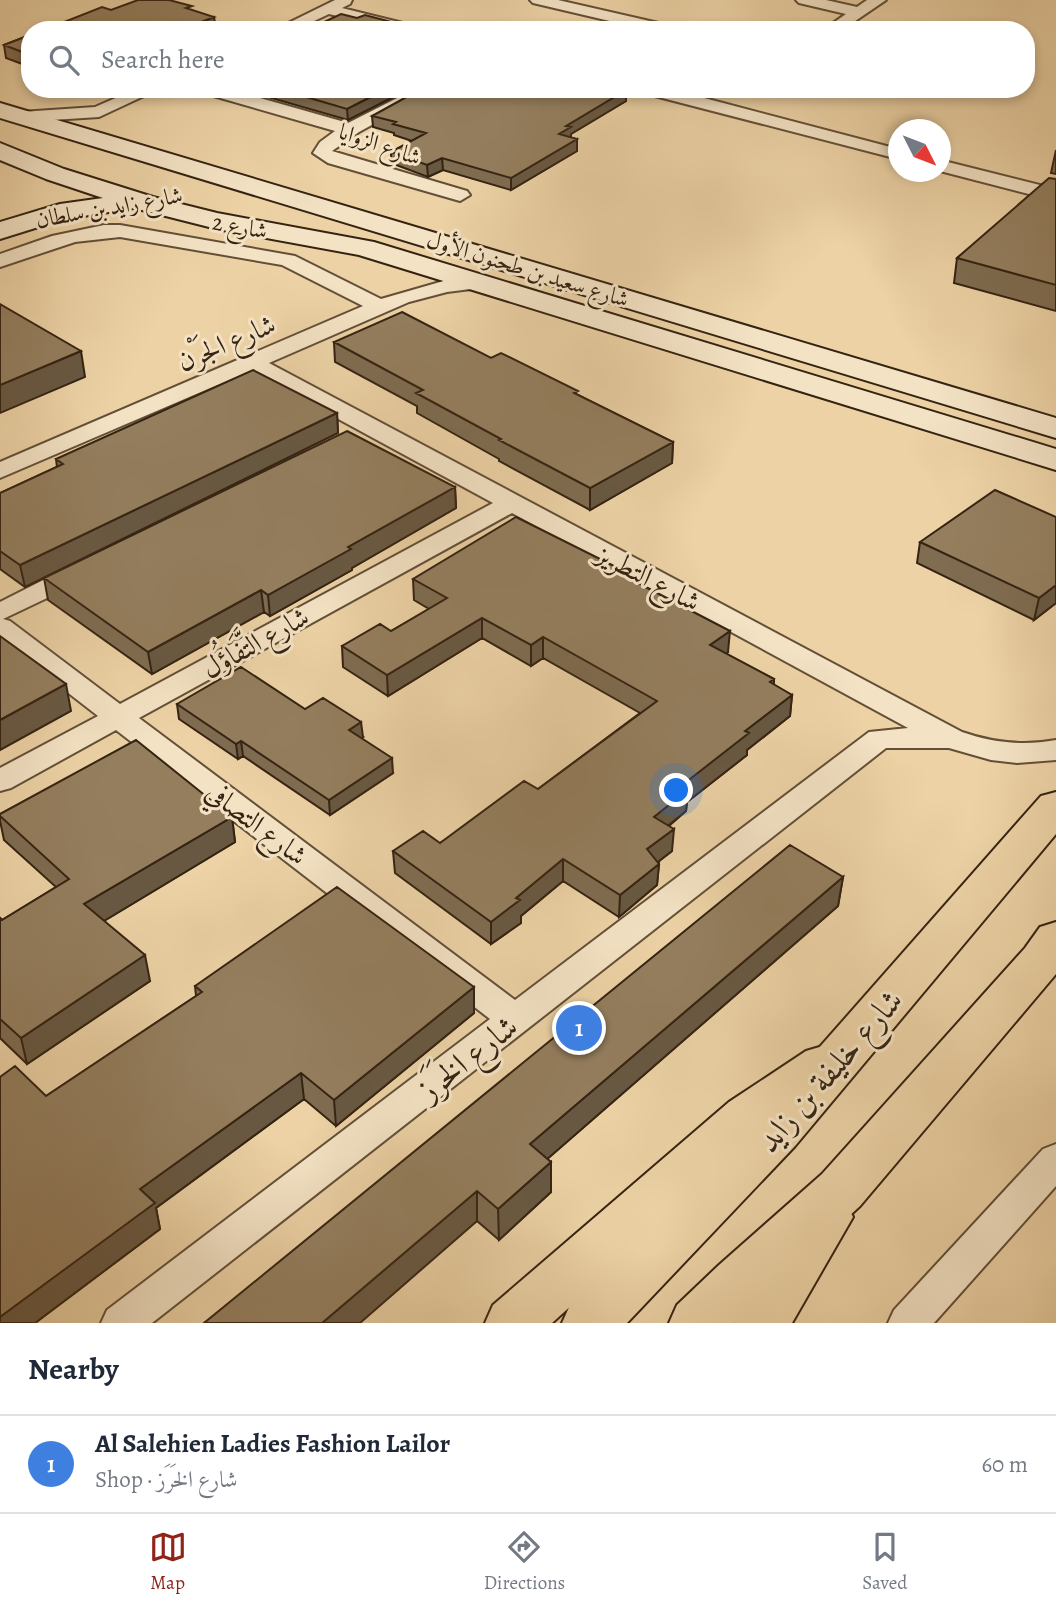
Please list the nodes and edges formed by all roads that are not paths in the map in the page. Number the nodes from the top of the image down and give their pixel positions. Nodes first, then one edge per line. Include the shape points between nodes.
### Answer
1 (348, 0) edge
2 (538, 0) edge
3 (804, 0) edge
4 (878, 0) edge
5 (328, 9) junction
6 (860, 12) junction
7 (302, 21) edge
8 (377, 21) edge
9 (630, 21) edge
10 (846, 21) edge
11 (131, 98) edge
12 (240, 98) edge
13 (412, 98) edge
14 (684, 98) edge
15 (722, 98) edge
16 (711, 105) junction
17 (99, 112) junction
18 (11, 114) edge
19 (351, 130) junction
20 (113, 143) junction
21 (0, 150) edge
22 (888, 151) edge
23 (951, 168) edge
24 (205, 172) junction
25 (39, 187) junction
26 (460, 194) dead end
27 (1056, 195) edge
28 (144, 203) junction
29 (0, 209) edge
30 (0, 231) edge
31 (0, 261) edge
32 (480, 283) junction
33 (381, 307) junction
34 (252, 363) junction
35 (373, 428) junction
36 (1056, 428) edge
37 (348, 441) edge
38 (1056, 460) edge
39 (0, 471) edge
40 (511, 503) junction
41 (99, 563) edge
42 (0, 612) edge
43 (0, 627) edge
44 (873, 696) junction
45 (118, 717) junction
46 (879, 739) junction
47 (952, 739) junction
48 (1056, 750) edge
49 (0, 781) edge
50 (1056, 806) edge
51 (1056, 939) edge
52 (515, 1019) junction
53 (845, 1052) junction
54 (1056, 1160) edge
55 (841, 1190) junction
56 (121, 1323) edge
57 (513, 1323) edge
58 (590, 1323) edge
59 (697, 1323) edge
60 (762, 1323) edge
61 (908, 1323) edge

1 - 5 street
2 - 9 street
3 - 6 street
4 - 6 street
5 - 7 street
5 - 8 street
6 - 10 street
11 - 17 street
12 - 19 street
13 - 19 street, شارع الزوايا
14 - 16 street
15 - 16 street
16 - 22 street
17 - 18 street via 52,117
17 - 20 street via 97,130
18 - 20 main road, شارع سعيد بن طحنون الأول
19 - 26 street, شارع الزوايا via 325,145 322,153
20 - 24 main road, شارع سعيد بن طحنون الأول
20 - 25 main road, شارع زايد بن سلطان via 79,157
21 - 25 main road, شارع سعيد بن طحنون الأول
23 - 27 street
24 - 28 main road, شارع زايد بن سلطان via 205,182 192,192
24 - 36 main road, شارع سعيد بن طحنون الأول
25 - 28 main road, شارع سعيد بن طحنون الأول
25 - 29 main road, شارع زايد بن سلطان
28 - 30 main road, شارع زايد بن سلطان via 77,208
28 - 32 main road, شارع سعيد بن طحنون الأول via 364,248
31 - 33 street, شارع 2 via 70,236 120,231 288,260
32 - 33 street, شارع الجَرْن via 431,289
32 - 38 main road, شارع سعيد بن طحنون الأول
33 - 34 street, شارع الجَرْن
34 - 35 street, شارع التطريز
34 - 39 street, شارع الجَرْن
35 - 37 street
35 - 40 street, شارع التطريز
40 - 44 street, شارع التطريز
40 - 45 street, شارع التَّفَاؤُل
41 - 42 street
43 - 45 street, شارع التصافي
44 - 46 street
44 - 47 street, شارع التطريز
45 - 49 street, شارع التَّفَاؤُل
45 - 52 street, شارع التصافي
46 - 47 street
46 - 52 street, شارع الخَرَز
47 - 48 street, شارع التطريز via 1011,754
50 - 53 main road, شارع خليفة بن زايد
51 - 55 main road
52 - 56 street, شارع الخَرَز
53 - 57 main road via 747,1116
53 - 58 main road, شارع خليفة بن زايد via 777,1131
54 - 61 street
55 - 59 main road
55 - 60 main road

